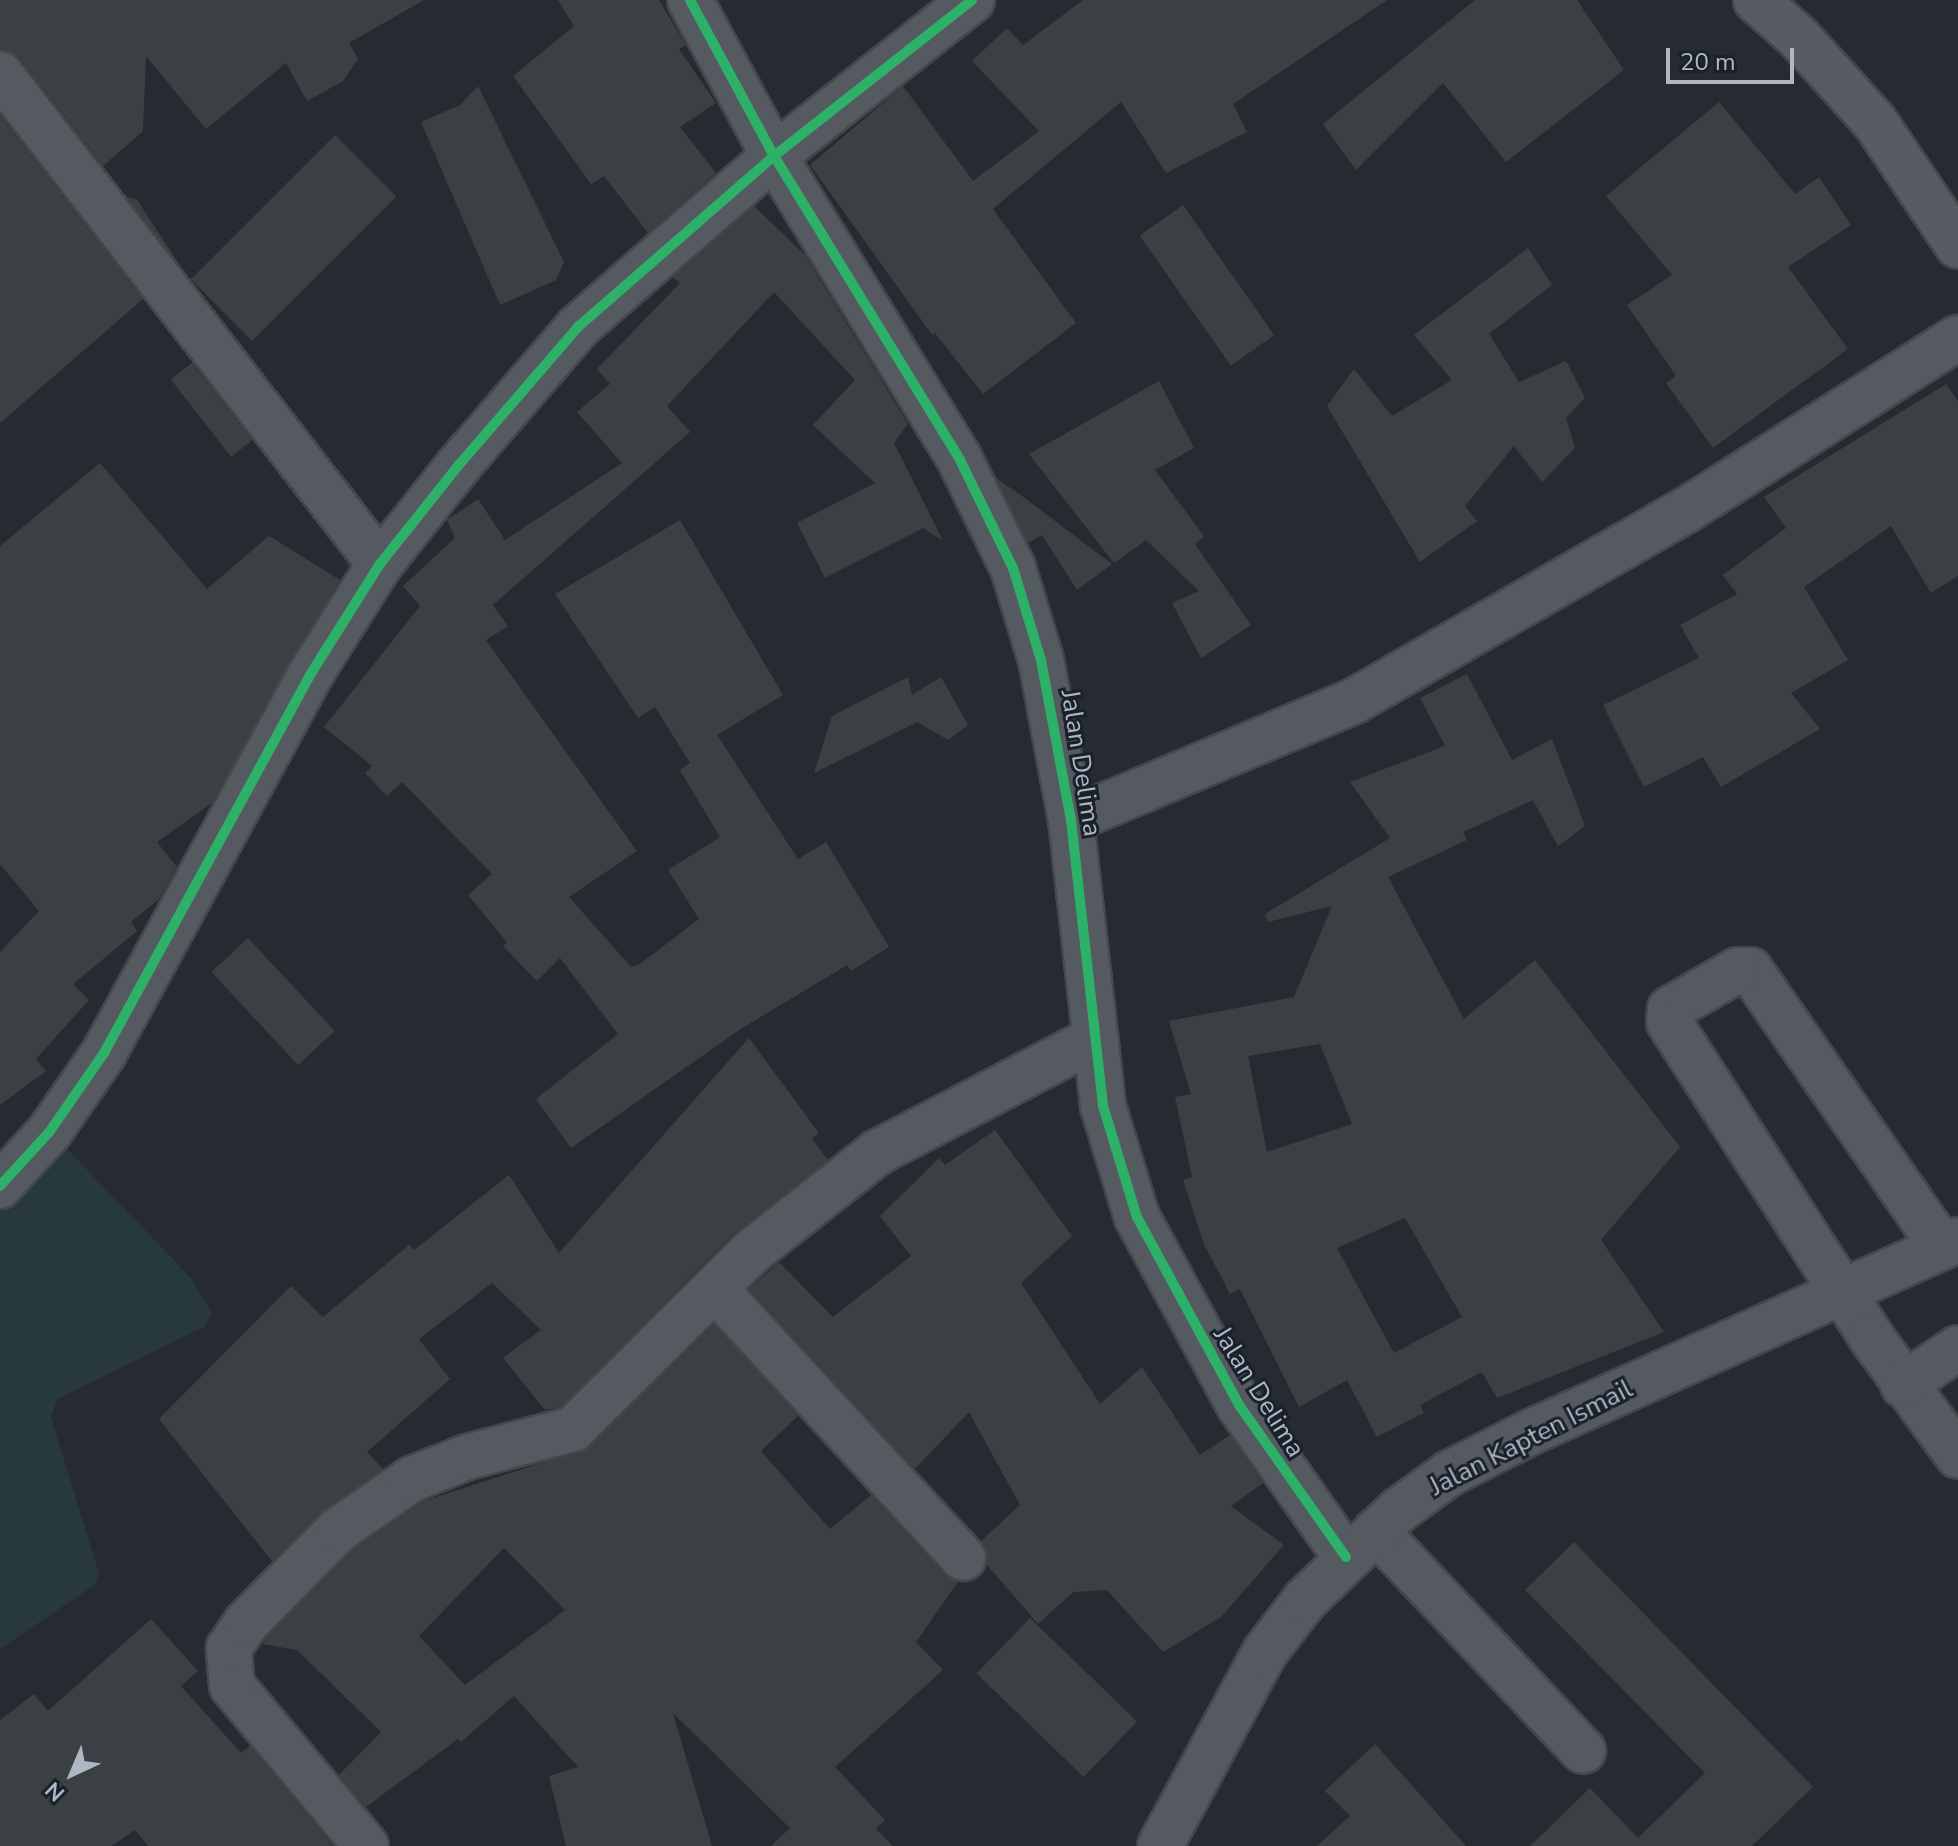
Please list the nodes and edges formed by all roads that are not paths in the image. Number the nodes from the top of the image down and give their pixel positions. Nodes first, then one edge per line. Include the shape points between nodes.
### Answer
1 (690, 0) edge
2 (972, 0) edge
3 (1756, 0) edge
4 (0, 74) edge
5 (774, 156) junction
6 (1958, 246) edge
7 (1958, 338) edge
8 (380, 564) junction
9 (1071, 820) junction
10 (1092, 1040) junction
11 (0, 1186) edge
12 (1950, 1244) edge
13 (715, 1289) junction
14 (1841, 1291) junction
15 (1958, 1348) edge
16 (1903, 1385) junction
17 (1958, 1456) edge
18 (1361, 1544) junction
19 (963, 1558) dead end
20 (1583, 1751) dead end
21 (366, 1846) edge
22 (1160, 1846) edge

1 - 5 street, Jalan Delima
2 - 5 street
3 - 6 main road via 1799,38 1875,122
4 - 8 street
5 - 8 street via 578,327
5 - 9 street, Jalan Delima via 960,460 1013,568 1041,660
7 - 9 street via 1685,511 1354,701
8 - 11 street via 310,675 104,1053 50,1131
9 - 10 street, Jalan Delima
10 - 13 street via 878,1152 750,1253
10 - 18 street, Jalan Delima via 1103,1106 1137,1217 1239,1405
12 - 14 street, Jalan Kapten Ismail
12 - 14 street via 1753,974 1738,970 1680,1002 1667,1017
13 - 19 street
13 - 21 street via 573,1429 467,1457 412,1479 338,1530 246,1623 229,1648 232,1686
14 - 16 street
14 - 18 street, Jalan Kapten Ismail via 1450,1473
15 - 16 street
16 - 17 street
18 - 20 street, Jalan Delima
18 - 22 street, Jalan Kapten Ismail via 1265,1652

